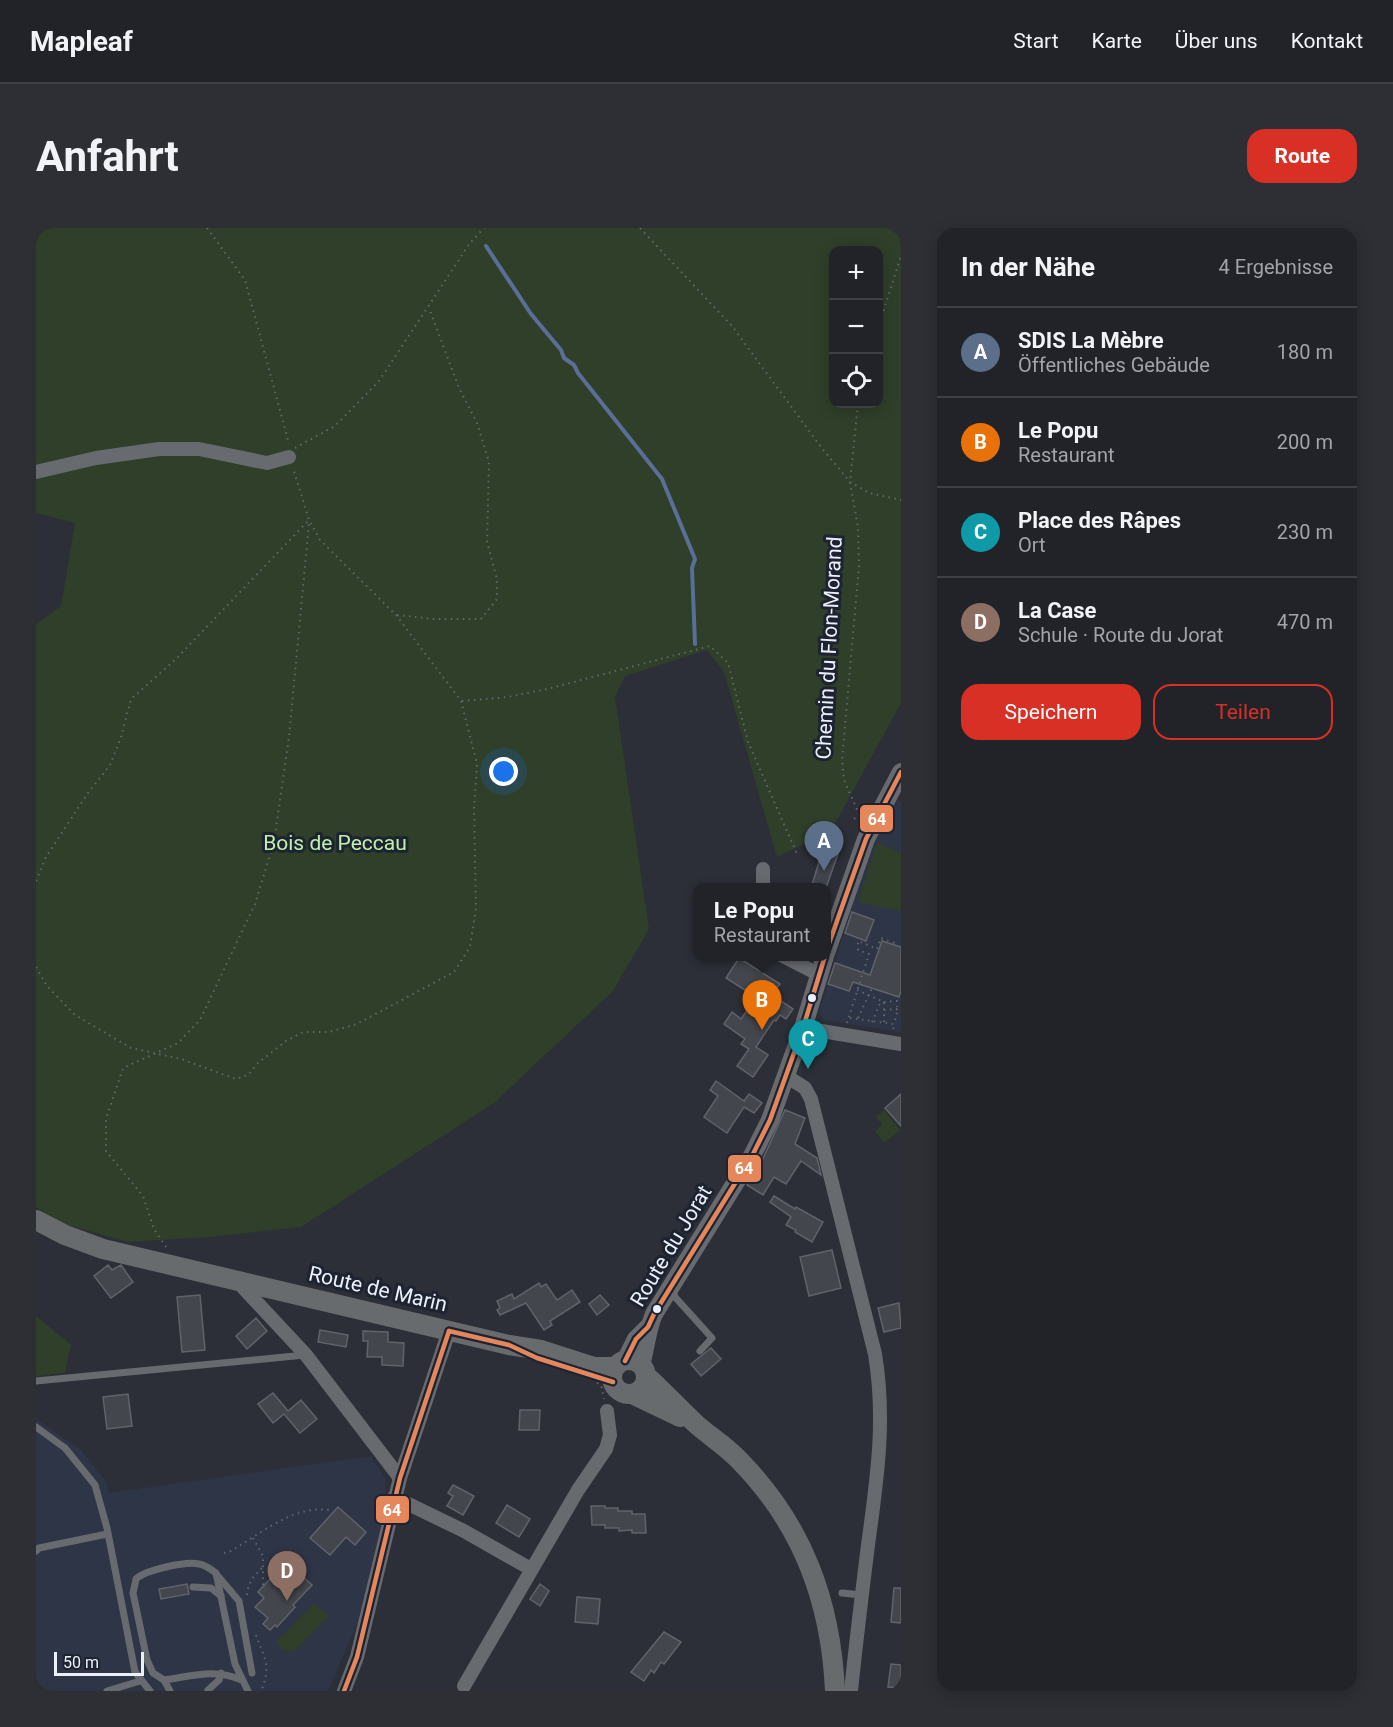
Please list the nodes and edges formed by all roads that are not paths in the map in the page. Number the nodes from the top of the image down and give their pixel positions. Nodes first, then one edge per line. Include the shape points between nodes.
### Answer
1 (290, 454) road end
2 (36, 472) edge
3 (901, 772) edge
4 (763, 868) dead end
5 (763, 883) edge
6 (831, 940) edge
7 (791, 961) edge
8 (824, 961) edge
9 (820, 975) junction
10 (803, 1028) junction
11 (897, 1038) edge
12 (786, 1076) junction
13 (36, 1220) edge
14 (237, 1281) junction
15 (672, 1287) junction
16 (449, 1331) junction
17 (700, 1351) dead end
18 (306, 1355) junction
19 (622, 1372) junction
20 (36, 1381) edge
21 (607, 1411) road end
22 (698, 1426) junction
23 (36, 1427) edge
24 (400, 1478) junction
25 (394, 1497) junction
26 (107, 1534) junction
27 (36, 1551) edge
28 (531, 1569) junction
29 (216, 1573) junction
30 (193, 1587) dead end
31 (843, 1593) dead end
32 (862, 1595) junction
33 (221, 1596) junction
34 (221, 1673) junction
35 (252, 1673) dead end
36 (165, 1680) junction
37 (243, 1680) junction
38 (140, 1681) junction
39 (464, 1686) dead end
40 (208, 1690) edge
41 (107, 1691) edge
42 (150, 1691) edge
43 (170, 1691) edge
44 (248, 1691) edge
45 (344, 1691) edge
46 (835, 1691) edge
47 (851, 1691) edge

1 - 2 street via 267,463 199,449 159,449
3 - 6 street, Route du Jorat via 866,839
4 - 5 street
7 - 9 street
8 - 9 street, Route du Jorat
9 - 10 street, Route du Jorat
10 - 11 street
10 - 12 street, Route du Jorat
12 - 15 street, Route du Jorat via 752,1156
12 - 32 street via 805,1088 811,1099 864,1307 880,1387 879,1464
13 - 14 main road, Route de Marin via 103,1249
14 - 16 main road, Route de Marin
14 - 18 street
15 - 17 lane via 675,1297 712,1338
15 - 19 street, Route du Jorat via 648,1327 647,1344
16 - 19 main road, Route de Marin via 509,1345 537,1358
16 - 24 street
18 - 20 lane
18 - 24 street
19 - 22 main road
19 - 22 main road via 622,1393 632,1394
21 - 28 street via 610,1435 606,1449
22 - 46 main road via 739,1459 758,1481 777,1504 806,1555 824,1609
23 - 26 lane via 65,1448 94,1485
24 - 25 street
25 - 28 street
25 - 45 street via 357,1657
26 - 27 lane
26 - 38 lane
28 - 39 street
29 - 33 lane
29 - 35 lane via 239,1601
29 - 36 lane via 193,1563 145,1572 136,1579 133,1593 147,1660 153,1673
30 - 33 lane via 211,1588
31 - 32 lane
32 - 47 street
33 - 37 lane via 235,1664
34 - 36 lane
34 - 37 lane
34 - 40 lane
36 - 43 lane
37 - 44 lane
38 - 41 lane
38 - 42 lane

